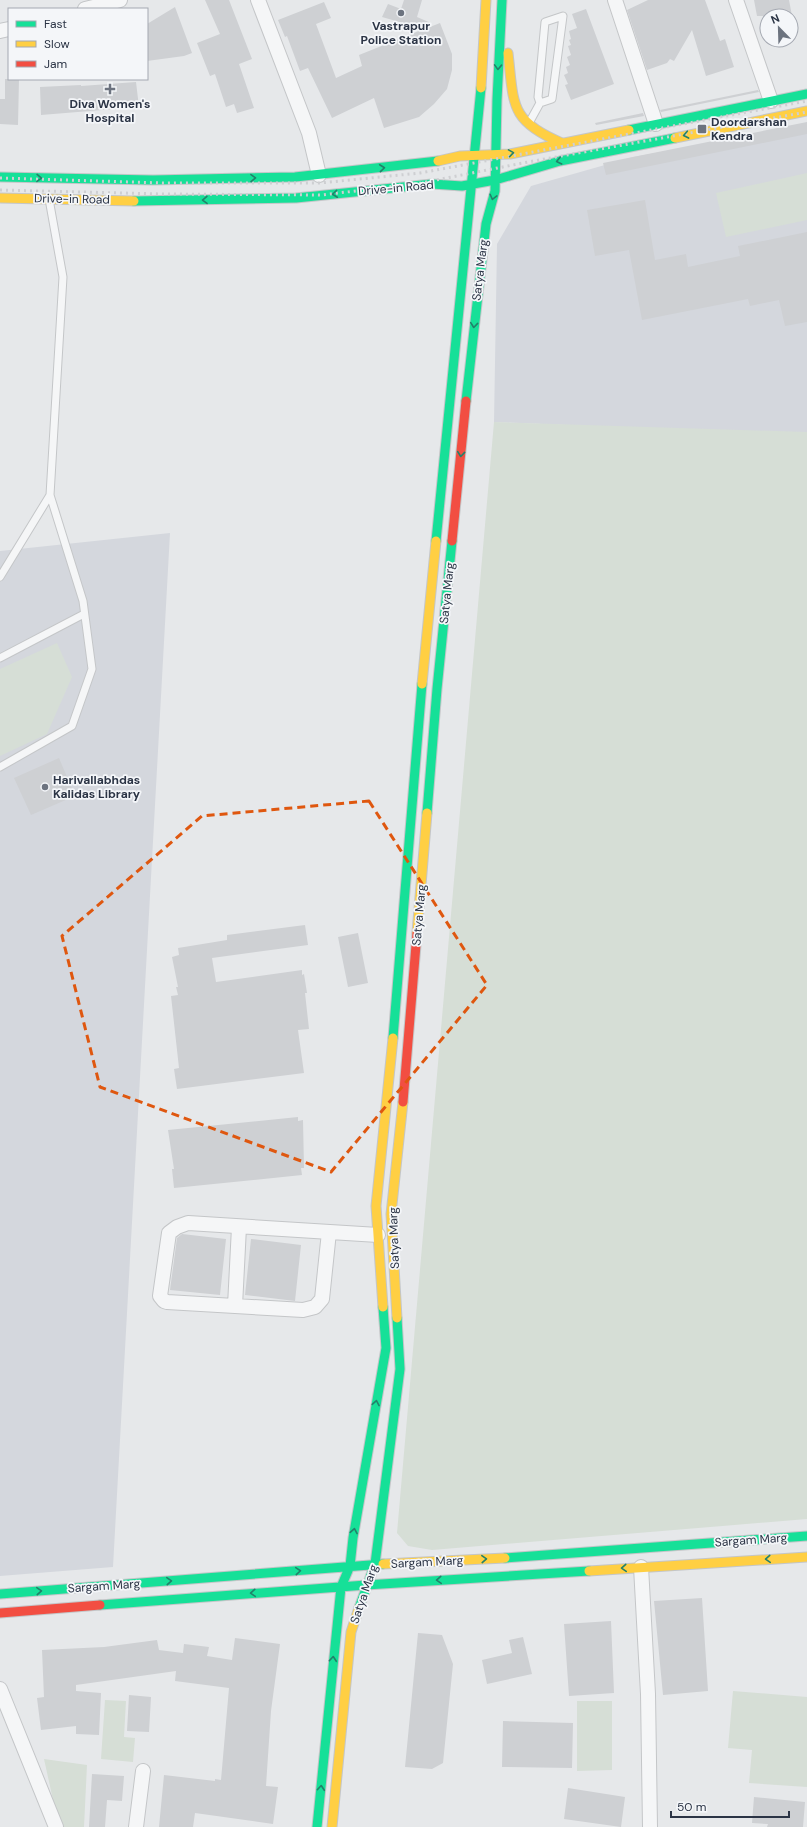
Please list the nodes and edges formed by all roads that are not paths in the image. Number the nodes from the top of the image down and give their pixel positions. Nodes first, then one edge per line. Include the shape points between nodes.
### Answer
1 (120, 0) edge
2 (258, 0) edge
3 (486, 0) edge
4 (502, 0) edge
5 (615, 0) edge
6 (736, 0) edge
7 (101, 2) edge
8 (87, 8) edge
9 (500, 22) junction
10 (807, 94) edge
11 (771, 101) junction
12 (540, 103) junction
13 (807, 111) edge
14 (529, 124) junction
15 (656, 124) junction
16 (562, 143) junction
17 (496, 155) junction
18 (475, 156) junction
19 (319, 174) junction
20 (0, 177) edge
21 (495, 180) junction
22 (471, 185) junction
23 (0, 198) edge
24 (49, 199) junction
25 (50, 495) junction
26 (0, 577) edge
27 (84, 614) junction
28 (0, 658) edge
29 (0, 766) edge
30 (386, 1105) junction
31 (402, 1108) junction
32 (240, 1227) junction
33 (329, 1232) junction
34 (378, 1235) junction
35 (235, 1306) junction
36 (807, 1536) edge
37 (807, 1557) edge
38 (375, 1564) junction
39 (350, 1566) junction
40 (640, 1567) junction
41 (366, 1585) junction
42 (340, 1587) junction
43 (0, 1594) edge
44 (0, 1613) edge
45 (0, 1689) edge
46 (143, 1771) dead end
47 (56, 1827) edge
48 (136, 1827) edge
49 (317, 1827) edge
50 (332, 1827) edge
51 (650, 1827) edge

1 - 7 street
2 - 19 street via 309,133
3 - 18 main road, Satya Marg
4 - 9 main road, Satya Marg
5 - 15 street
6 - 11 street
7 - 8 street
9 - 14 main road via 506,40 514,98 519,113
9 -> 17 main road, Satya Marg
10 - 11 main road, Drive-in Road
11 - 15 main road, Drive-in Road
12 - 12 lane via 538,97 545,22 563,16 552,99
12 - 14 lane
13 -> 21 main road, Drive-in Road via 560,161
14 - 16 main road via 546,137
15 - 16 main road, Drive-in Road
17 -> 16 main road, Drive-in Road
17 - 18 main road, Drive-in Road
17 - 21 main road, Satya Marg
19 -> 18 main road, Drive-in Road
18 - 22 main road, Satya Marg
20 -> 19 main road, Drive-in Road via 153,180 295,177
21 - 22 main road, Drive-in Road
21 -> 31 main road, Satya Marg via 495,191 486,224 477,296 455,508 437,689
22 -> 24 main road, Drive-in Road via 432,184 296,198 153,201
22 - 30 main road, Satya Marg via 424,666
23 - 24 main road, Drive-in Road
24 - 25 lane via 63,277
25 - 26 lane
25 - 27 lane via 83,601
27 - 28 lane
27 - 29 lane via 92,669 72,726
30 - 31 main road
30 - 34 main road, Satya Marg via 376,1206
31 - 38 main road, Satya Marg via 391,1214 400,1369
32 - 33 street
32 - 35 street
32 - 35 street via 188,1223 169,1233 160,1296 167,1302
33 - 34 street
33 - 35 street via 322,1299 315,1307 303,1310
39 -> 34 main road, Satya Marg via 386,1348
38 -> 36 main road, Sargam Marg via 557,1555
37 -> 40 main road, Sargam Marg
38 - 39 main road, Sargam Marg
38 - 41 main road, Satya Marg
39 - 42 main road, Satya Marg
43 -> 39 main road, Sargam Marg
40 -> 41 main road, Sargam Marg
40 - 51 street via 648,1702
41 - 42 main road, Sargam Marg
41 - 50 main road, Satya Marg via 351,1632
42 -> 44 main road, Sargam Marg
49 -> 42 main road, Satya Marg
45 - 47 street
46 - 48 street

